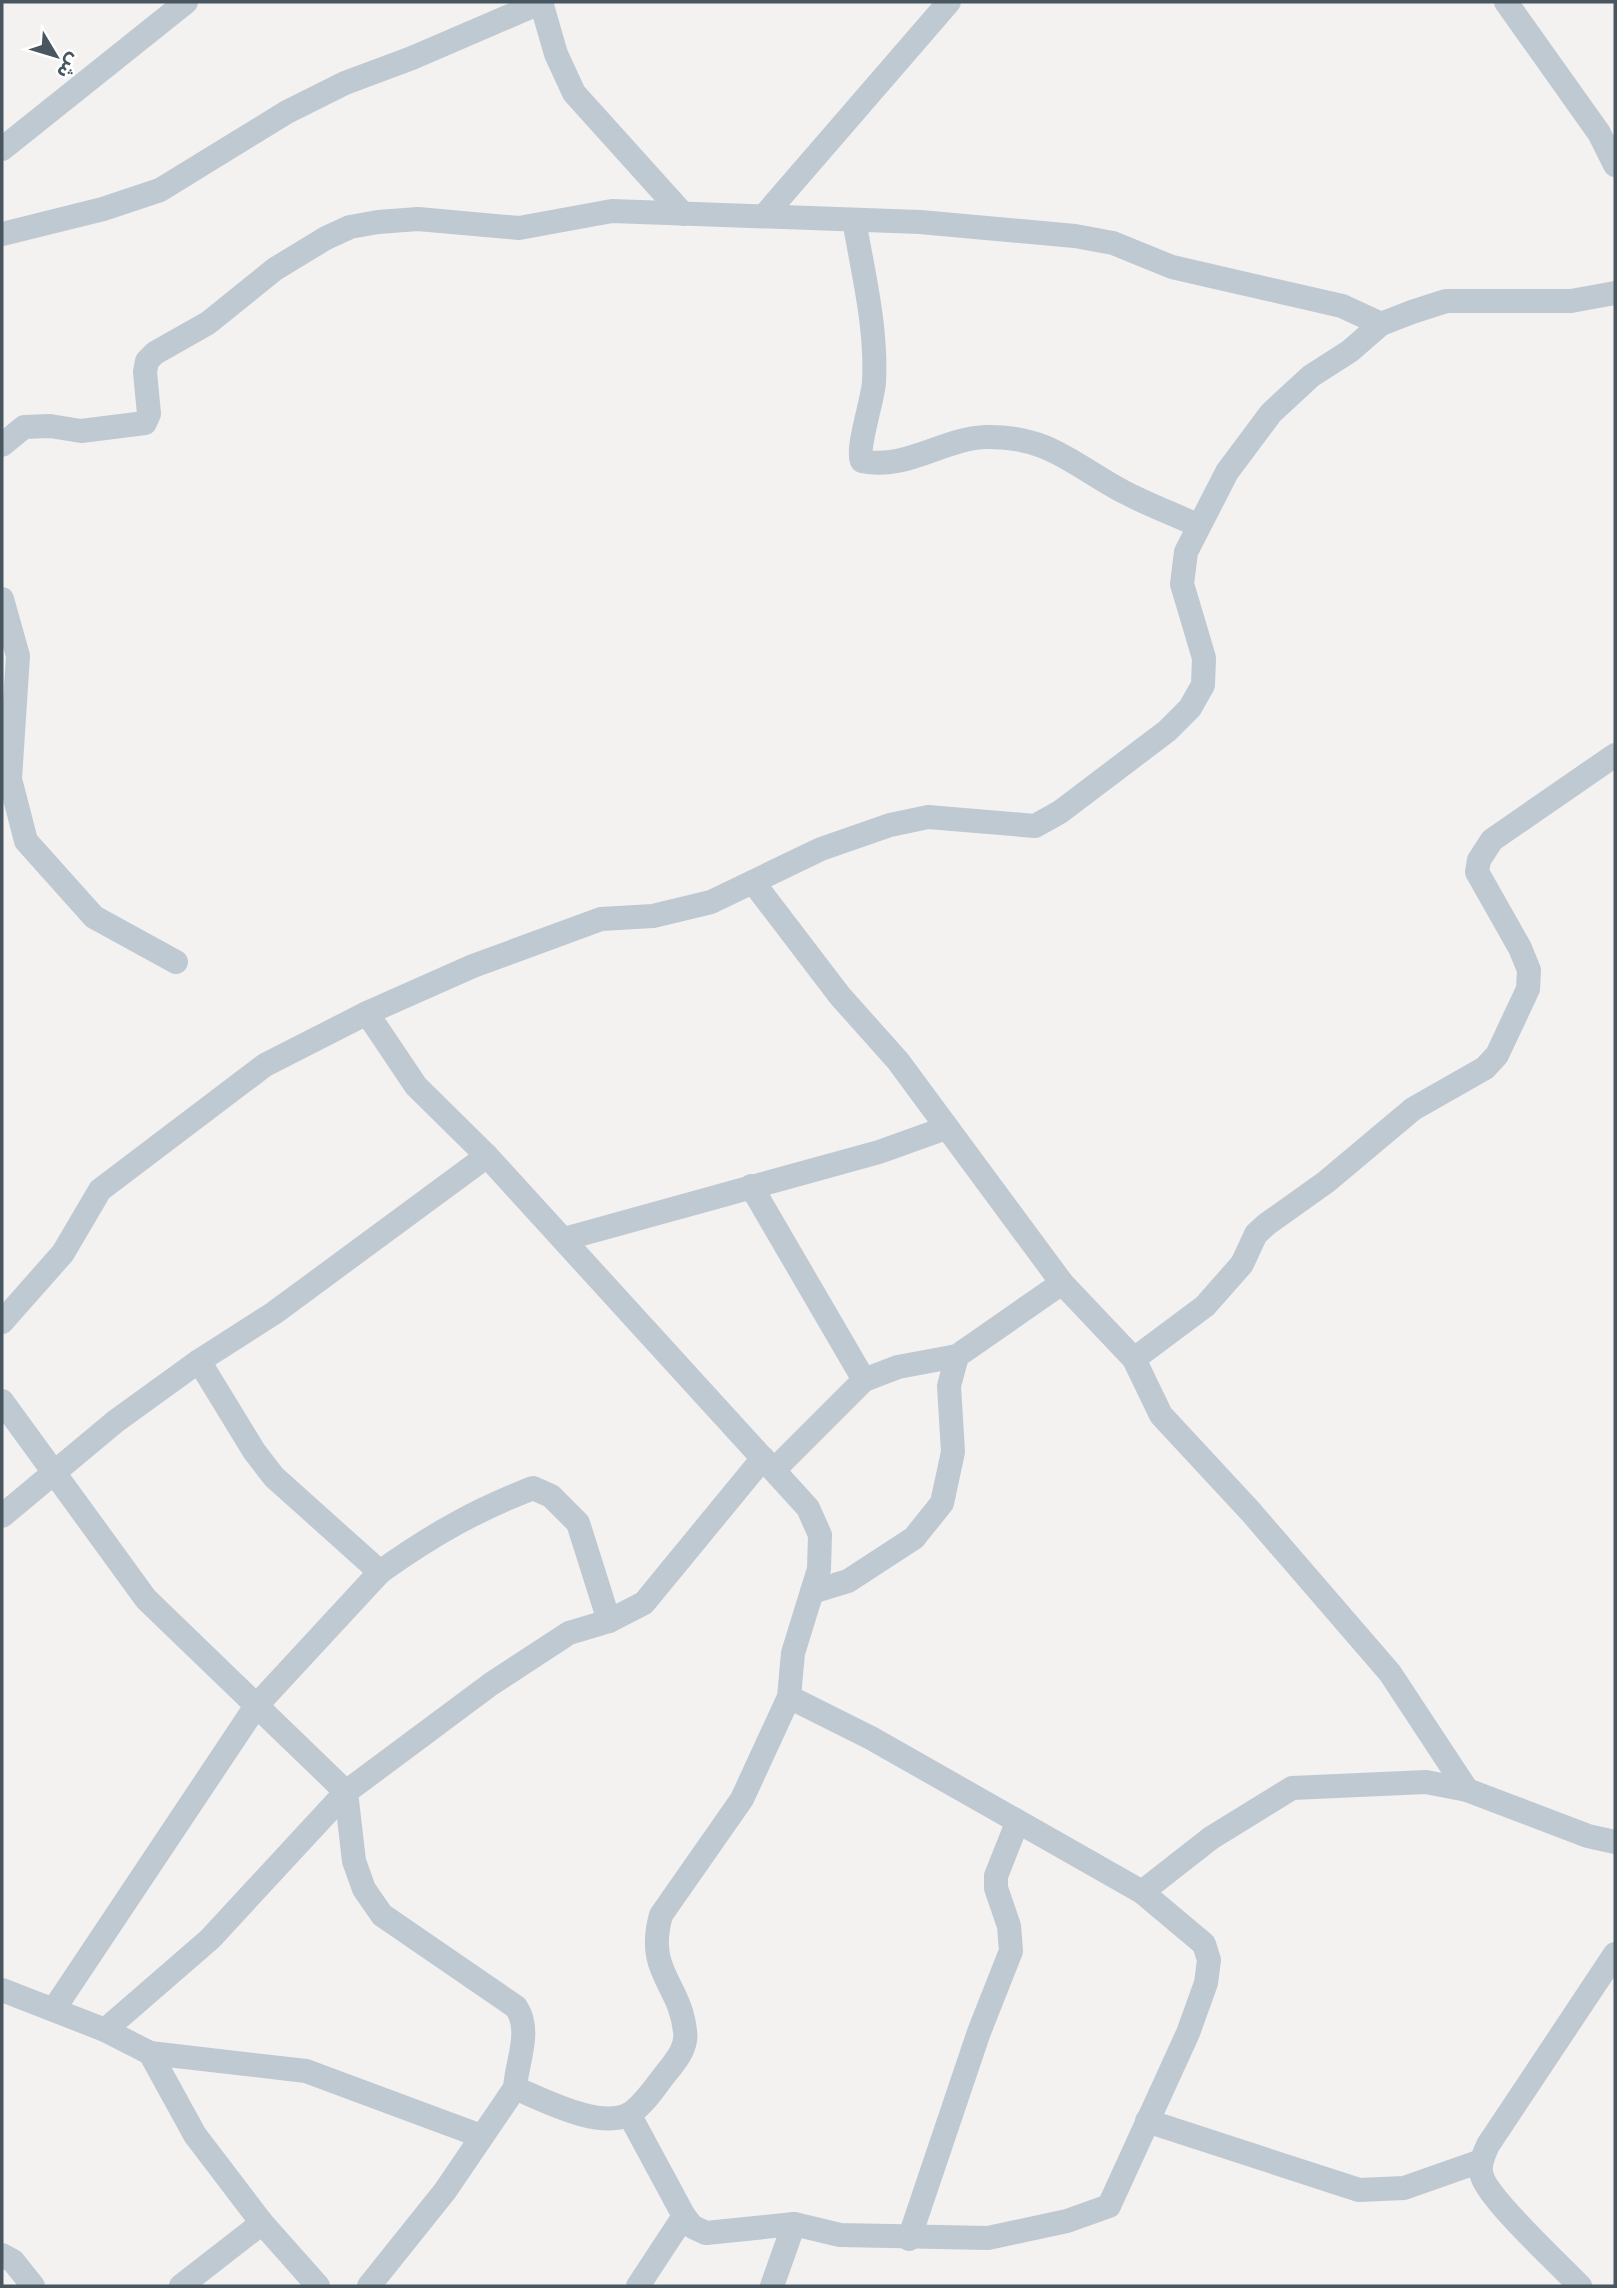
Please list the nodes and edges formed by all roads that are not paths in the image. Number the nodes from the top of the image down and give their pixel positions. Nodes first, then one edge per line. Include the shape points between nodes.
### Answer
1 (186, 2) edge
2 (542, 2) edge
3 (949, 2) edge
4 (1506, 2) edge
5 (2, 149) edge
6 (1615, 165) edge
7 (684, 214) junction
8 (764, 216) junction
9 (854, 220) junction
10 (2, 234) edge
11 (1615, 293) edge
12 (1381, 324) junction
13 (2, 445) edge
14 (1197, 525) junction
15 (2, 599) edge
16 (6, 749) edge
17 (1615, 755) edge
18 (753, 883) junction
19 (176, 962) dead end
20 (368, 1013) junction
21 (946, 1128) junction
22 (487, 1156) junction
23 (751, 1186) junction
24 (564, 1239) junction
25 (1062, 1283) junction
26 (2, 1322) edge
27 (957, 1356) junction
28 (1134, 1359) junction
29 (199, 1361) junction
30 (864, 1380) junction
31 (2, 1401) edge
32 (769, 1464) junction
33 (53, 1473) junction
34 (2, 1516) edge
35 (380, 1572) junction
36 (812, 1592) junction
37 (609, 1621) junction
38 (789, 1698) junction
39 (256, 1706) junction
40 (1467, 1790) junction
41 (346, 1792) junction
42 (1017, 1823) junction
43 (1615, 1842) edge
44 (1142, 1892) junction
45 (1615, 1954) edge
46 (2, 1990) edge
47 (54, 2009) junction
48 (105, 2030) junction
49 (150, 2053) junction
50 (515, 2088) junction
51 (629, 2114) junction
52 (1147, 2120) junction
53 (481, 2136) junction
54 (1481, 2161) junction
55 (684, 2216) junction
56 (262, 2223) junction
57 (794, 2224) junction
58 (909, 2239) junction
59 (2, 2255) edge
60 (33, 2286) edge
61 (181, 2286) edge
62 (318, 2286) edge
63 (369, 2286) edge
64 (638, 2286) edge
65 (772, 2286) edge
66 (1580, 2286) edge

1 - 5 street
2 - 7 street via 556,54 574,93
2 - 10 street via 345,83 287,112 160,190
3 - 8 street
4 - 6 street via 1599,133
7 - 8 street
7 - 13 street via 612,211 519,228 418,219 350,227 275,269 208,323 155,353 145,372 149,414 145,423 81,431 24,426
8 - 9 street
9 - 12 street via 1075,236 1113,243 1171,267 1342,306
9 - 14 street via 867,295 874,381 859,449 862,461 895,463 985,437 1029,440 1055,450 1122,491
11 - 12 street via 1571,301 1446,301
12 - 14 street via 1311,376 1270,414 1227,472
14 - 18 street via 1186,552 1182,584 1205,658 1203,685 1190,708 1167,731 1035,826 928,817 821,849
15 - 16 street via 18,656
16 - 19 street via 26,841 94,917
17 - 28 street via 1492,840 1479,860 1478,872 1529,970 1528,989 1497,1055 1485,1068 1413,1109 1326,1182 1267,1224 1256,1234 1242,1264 1205,1306
18 - 20 street via 711,902 664,913 601,919 473,966
18 - 21 street via 840,996 898,1061
20 - 22 street via 416,1086
20 - 26 street via 265,1065 100,1190 63,1253
21 - 23 street via 879,1152
21 - 25 street
22 - 24 street
22 - 29 street via 274,1313
23 - 24 street
23 - 30 street
24 - 32 street
25 - 27 street
25 - 28 street
27 - 30 street via 898,1367
27 - 36 street via 949,1386 953,1452 942,1503 914,1538 848,1581
28 - 40 street via 1161,1415 1391,1673
29 - 33 street
29 - 35 street via 274,1477
30 - 32 street
31 - 33 street
32 - 36 street via 808,1508 820,1535 819,1569
32 - 37 street via 644,1603
33 - 34 street
33 - 39 street via 146,1599
35 - 37 street via 478,1509 533,1488 551,1496 578,1522
35 - 39 street
36 - 38 street via 793,1653
37 - 41 street via 569,1633 491,1684
38 - 42 street via 871,1738
38 - 51 street via 742,1799 661,1914 656,1955 686,2033 682,2052 644,2102
39 - 41 street
39 - 47 street
40 - 43 street
40 - 44 street via 1426,1782 1292,1788 1212,1838
41 - 48 street via 210,1940
41 - 50 street via 354,1861 364,1889 382,1915 516,2007 523,2018
42 - 44 street
42 - 58 street via 996,1876 1011,1951
44 - 52 street via 1204,1944 1209,1960 1188,2033
45 - 54 street
46 - 47 street
47 - 48 street
48 - 49 street
49 - 53 street via 306,2071
49 - 56 street via 195,2135
50 - 51 street via 608,2120
50 - 53 street
51 - 55 street
52 - 54 street via 1359,2190 1404,2188
52 - 58 street via 1109,2206 1067,2221 988,2238
53 - 63 street via 445,2191
54 - 66 street via 1482,2177 1512,2216
55 - 57 street via 705,2233
55 - 64 street
56 - 61 street
56 - 62 street
57 - 58 street via 840,2235
57 - 65 street
59 - 60 street via 13,2260

